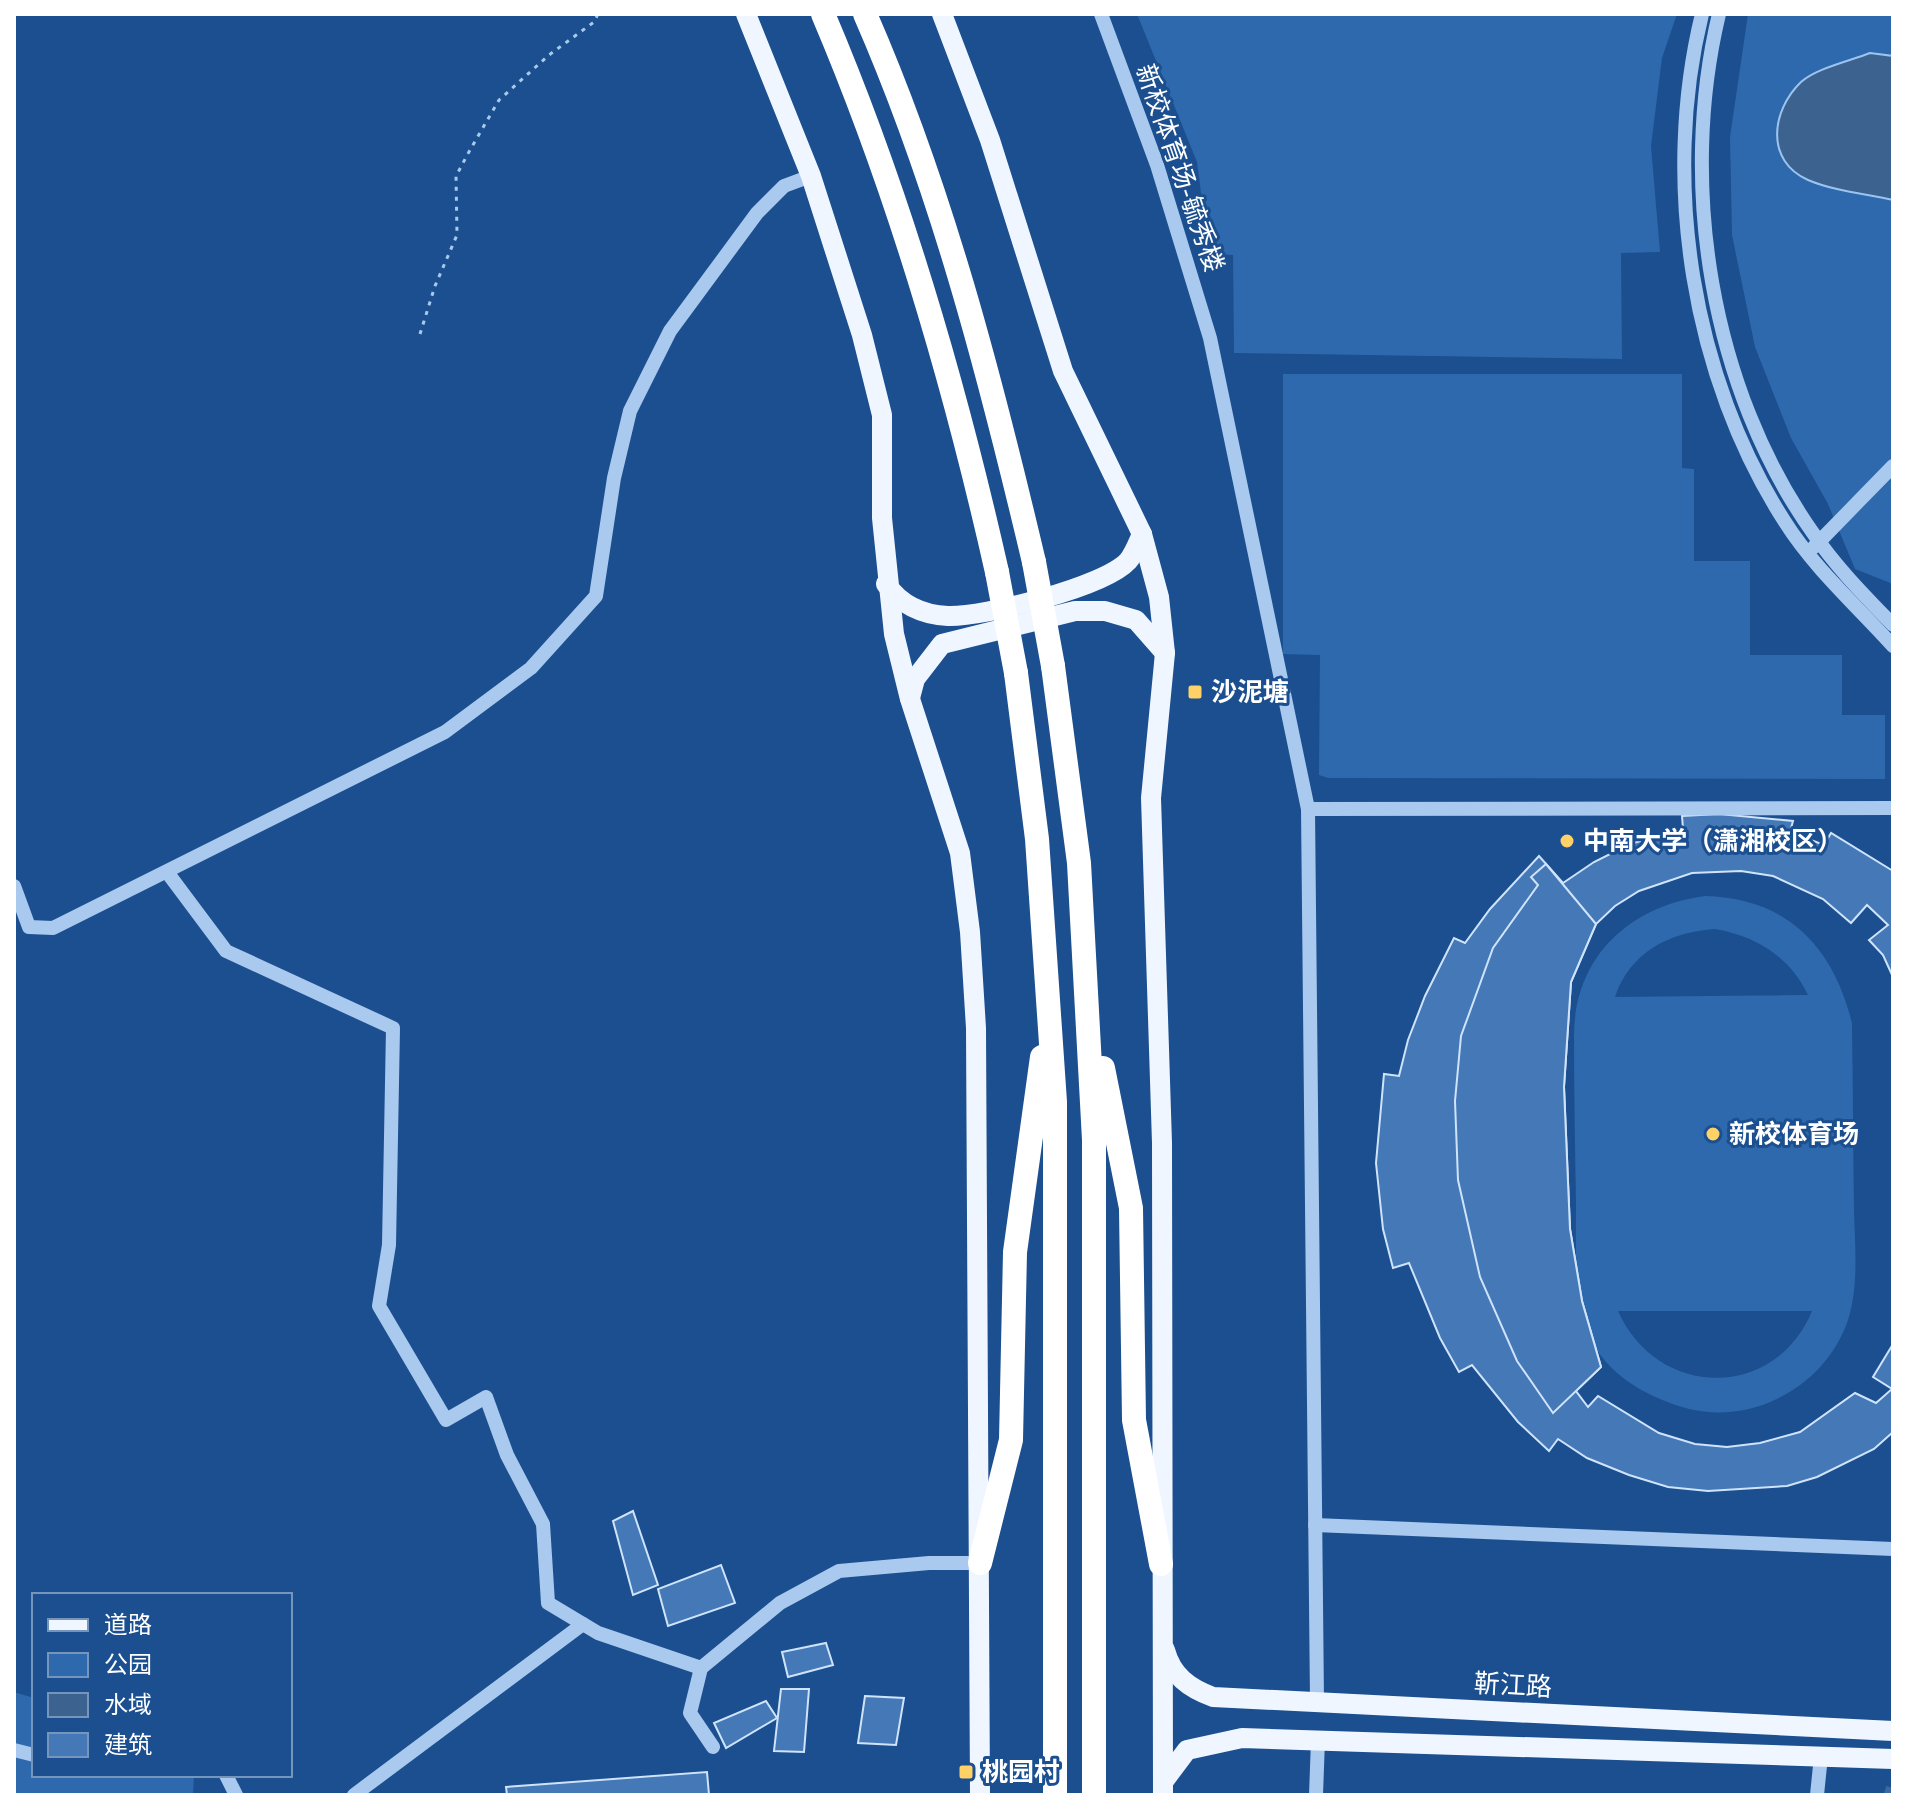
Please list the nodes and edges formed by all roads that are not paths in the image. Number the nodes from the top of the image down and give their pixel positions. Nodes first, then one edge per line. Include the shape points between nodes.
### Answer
1 (746, 14) edge
2 (823, 14) edge
3 (865, 14) edge
4 (942, 14) edge
5 (1101, 14) edge
6 (1702, 14) edge
7 (1719, 14) edge
8 (811, 176) junction
9 (1893, 466) edge
10 (1142, 534) junction
11 (1819, 541) junction
12 (1808, 553) junction
13 (886, 584) junction
14 (1893, 625) edge
15 (1893, 646) edge
16 (1165, 653) junction
17 (910, 699) junction
18 (1893, 808) edge
19 (1308, 809) junction
20 (167, 872) junction
21 (14, 886) edge
22 (1088, 995) junction
23 (1050, 999) junction
24 (1315, 1525) junction
25 (1893, 1549) edge
26 (980, 1563) junction
27 (1161, 1564) junction
28 (583, 1624) junction
29 (1162, 1638) junction
30 (701, 1668) junction
31 (1317, 1701) junction
32 (1893, 1731) edge
33 (1318, 1740) junction
34 (713, 1747) dead end
35 (1821, 1756) junction
36 (1893, 1759) edge
37 (227, 1777) edge
38 (1163, 1788) edge
39 (236, 1795) edge
40 (354, 1795) edge
41 (980, 1795) edge
42 (1055, 1795) edge
43 (1094, 1795) edge
44 (1316, 1795) edge
45 (1817, 1795) edge

1 - 8 main road
2 - 23 highway, bridge via 893,194 968,446 1016,673
3 - 22 highway, bridge via 968,299 1034,562 1079,863
4 - 10 main road via 990,140 1063,371
5 - 19 street, 新校体育场-毓秀楼 via 1157,165 1210,338
6 - 12 street via 1685,134 1688,231 1698,301 1743,444 1765,489
7 - 11 street via 1703,150 1711,270 1743,395 1764,448
8 - 13 main road via 882,415
8 - 20 street via 784,186 757,213 670,331 630,411 596,596 531,668 445,732
9 - 11 street
10 - 13 main road via 1128,561 1108,576 1074,590 976,613 948,616 919,610 898,601
10 - 16 main road via 1159,597
11 - 12 street
11 - 14 street
12 - 15 street
13 - 17 main road
16 - 17 main road via 1136,620 1105,611 1075,611 942,644 915,679
16 - 27 main road via 1151,798 1162,1143
17 - 26 main road via 960,853 970,932 976,1028
18 - 19 street
19 - 24 street, 新校体育场-毓秀楼
20 - 21 street via 53,928 29,927
20 - 28 street via 226,951 393,1028 389,1245 379,1306 446,1420 486,1397 507,1455 543,1524 548,1603
22 - 27 highway via 1131,1208 1134,1420
22 - 43 highway via 1094,1140
23 - 26 highway via 1015,1252 1011,1440
23 - 42 highway via 1056,1207
24 - 25 street
24 - 31 street, 新校体育场-毓秀楼
26 - 30 street via 839,1571 780,1603
26 - 41 main road
27 - 29 main road
28 - 30 street
28 - 40 street
29 - 31 main road, 靳江路 via 1168,1664 1182,1681 1213,1697
29 - 38 main road
30 - 34 street via 690,1713
31 - 32 main road, 靳江路
33 - 35 main road
33 - 38 main road via 1242,1738 1187,1750
33 - 44 street
35 - 36 main road
35 - 45 street
37 - 39 street

